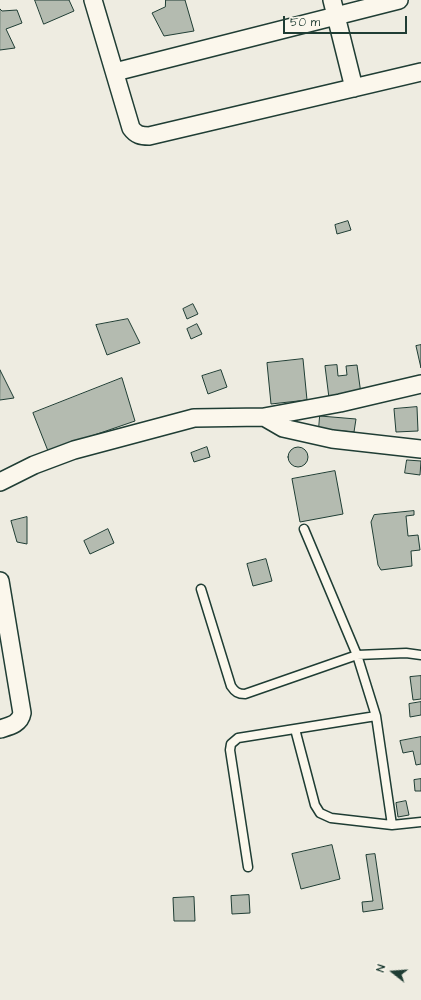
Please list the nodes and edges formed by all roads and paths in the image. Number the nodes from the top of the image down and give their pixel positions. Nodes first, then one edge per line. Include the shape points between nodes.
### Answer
1 (93, 0) edge
2 (399, 0) edge
3 (334, 8) edge
4 (115, 72) junction
5 (421, 72) edge
6 (354, 88) junction
7 (421, 384) edge
8 (264, 417) junction
9 (421, 449) edge
10 (0, 482) edge
11 (304, 529) dead end
12 (0, 581) edge
13 (200, 589) dead end
14 (357, 655) junction
15 (421, 656) edge
16 (376, 716) junction
17 (0, 729) edge
18 (296, 729) junction
19 (421, 822) edge
20 (392, 826) junction
21 (248, 867) dead end

1 - 4 street
2 - 3 street
3 - 4 street
3 - 6 street
4 - 6 street via 131,128 142,136
5 - 6 street
7 - 8 street via 356,400
8 - 9 street via 283,428 332,438
8 - 10 street via 194,418 74,450 34,465
11 - 14 lane
12 - 17 street via 22,713 21,719 17,722
13 - 14 lane via 235,692 245,694
14 - 15 lane via 406,653
14 - 16 lane
16 - 18 lane
16 - 20 lane
18 - 20 lane via 315,805 320,813 331,818
18 - 21 lane via 238,738 231,744
19 - 20 lane

